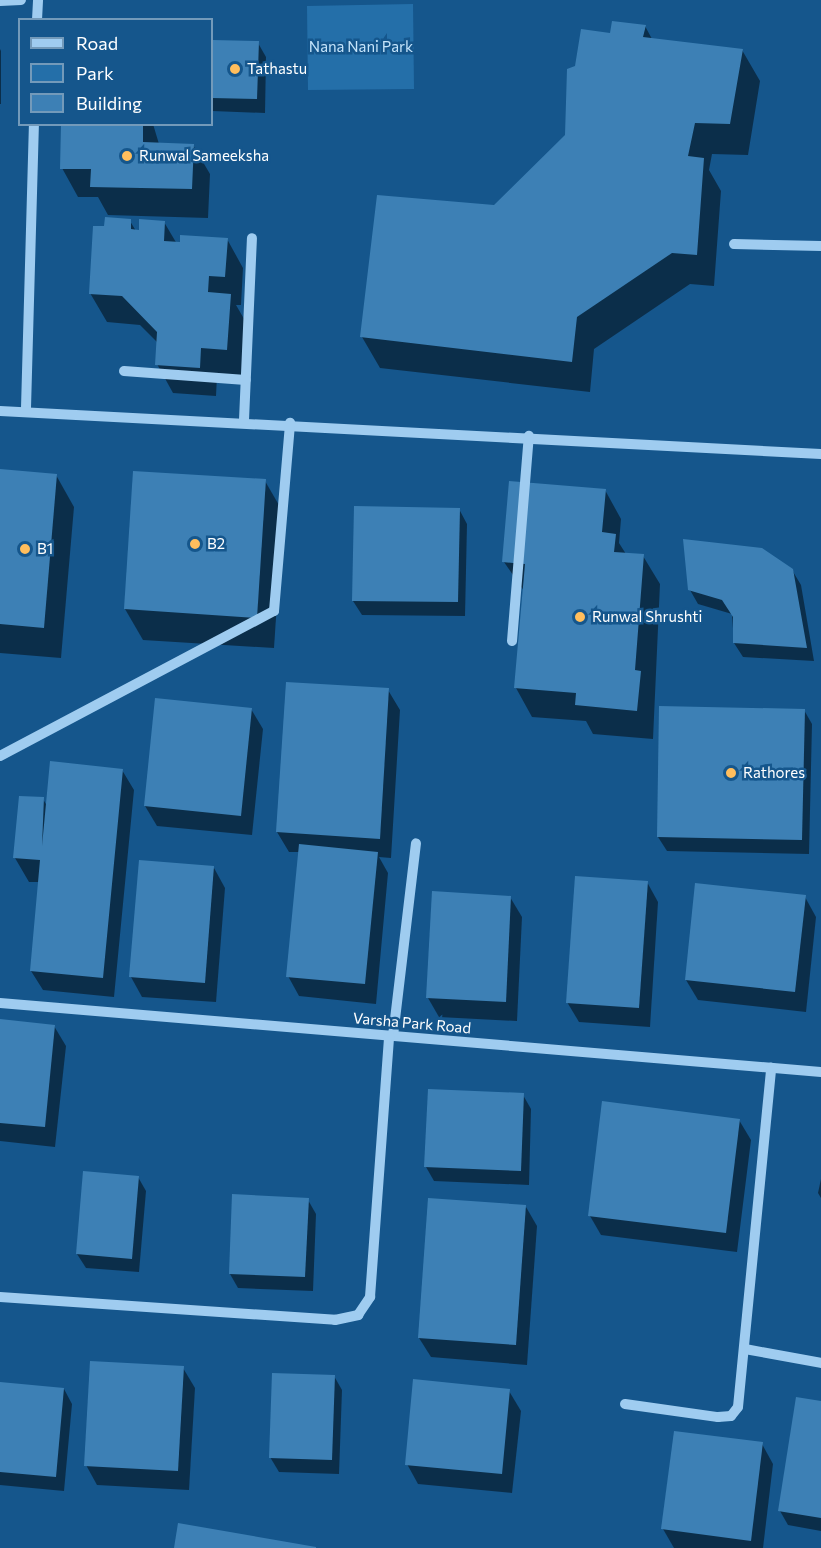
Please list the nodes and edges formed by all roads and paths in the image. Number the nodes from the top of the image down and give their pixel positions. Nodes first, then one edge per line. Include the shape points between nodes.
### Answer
1 (21, 0) edge
2 (38, 0) edge
3 (0, 1) edge
4 (37, 18) edge
5 (34, 126) edge
6 (252, 238) dead end
7 (734, 244) dead end
8 (821, 246) edge
9 (124, 371) dead end
10 (246, 380) junction
11 (26, 408) junction
12 (0, 411) edge
13 (244, 420) junction
14 (290, 423) junction
15 (529, 436) junction
16 (821, 454) edge
17 (512, 641) dead end
18 (0, 756) edge
19 (417, 843) dead end
20 (0, 1004) edge
21 (391, 1036) junction
22 (771, 1068) junction
23 (821, 1072) edge
24 (0, 1297) edge
25 (745, 1349) junction
26 (821, 1364) edge
27 (625, 1404) dead end

1 - 3 street
2 - 4 street
5 - 11 street
6 - 10 street
7 - 8 street
9 - 10 street
10 - 13 street
11 - 12 street
11 - 13 street
13 - 14 street
14 - 15 street
14 - 18 street via 274,611
15 - 16 street
15 - 17 street
19 - 21 street
20 - 21 street, Varsha Park Road
21 - 22 street, Varsha Park Road
21 - 24 street via 370,1298 358,1315 335,1320
22 - 23 street, Varsha Park Road
22 - 25 street
25 - 26 street
25 - 27 street via 738,1407 730,1416

